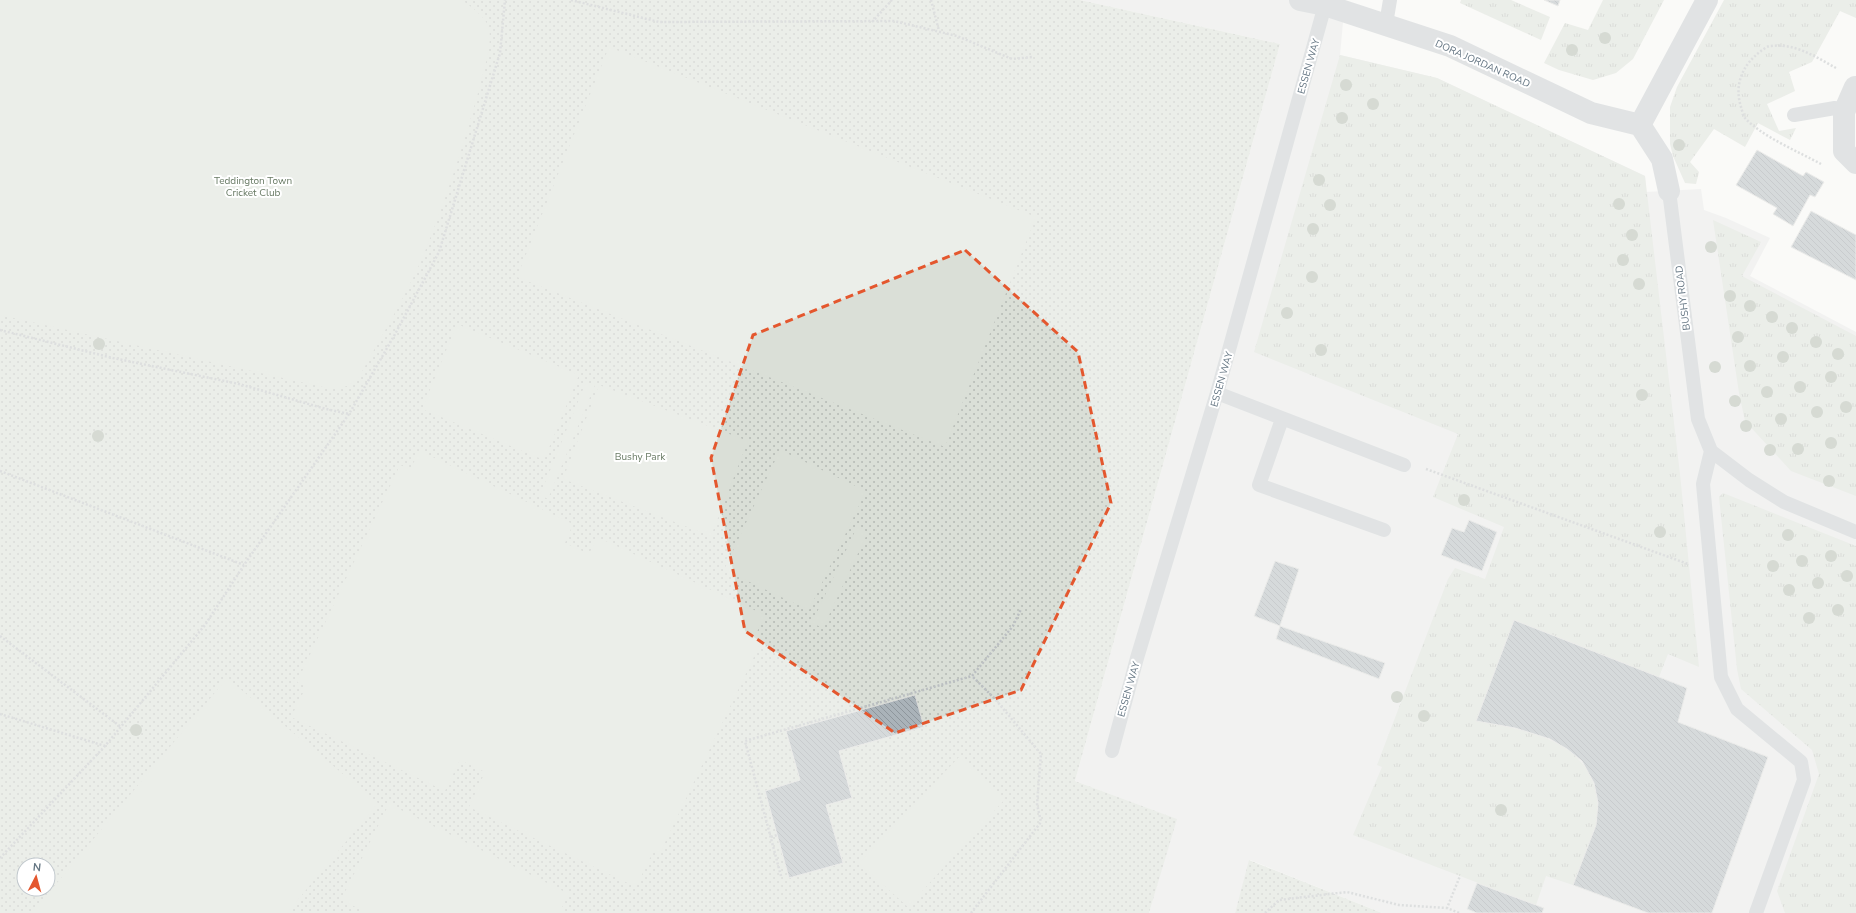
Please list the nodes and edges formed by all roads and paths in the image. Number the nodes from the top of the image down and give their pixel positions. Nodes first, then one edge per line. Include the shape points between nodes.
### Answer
1 (505, 0) edge
2 (571, 0) edge
3 (892, 0) edge
4 (931, 0) edge
5 (1300, 0) edge
6 (1390, 0) edge
7 (1707, 0) edge
8 (1325, 4) junction
9 (872, 22) junction
10 (1386, 24) junction
11 (939, 31) junction
12 (1033, 57) dead end
13 (1855, 86) edge
14 (1844, 112) junction
15 (1794, 115) dead end
16 (1640, 125) junction
17 (1856, 163) edge
18 (1669, 190) joint
19 (0, 330) edge
20 (1217, 393) junction
21 (349, 414) junction
22 (1282, 419) junction
23 (1711, 451) junction
24 (1404, 466) joint
25 (0, 471) edge
26 (1384, 530) dead end
27 (1856, 532) edge
28 (244, 565) junction
29 (1711, 573) junction
30 (1022, 609) dead end
31 (0, 636) edge
32 (972, 676) junction
33 (0, 714) edge
34 (121, 727) junction
35 (105, 746) junction
36 (1112, 751) dead end
37 (777, 835) dead end
38 (771, 837) junction
39 (0, 858) edge
40 (782, 876) dead end
41 (1460, 876) dead end
42 (1447, 908) junction
43 (971, 913) edge
44 (1265, 913) edge
45 (1459, 913) edge
46 (1756, 913) edge

1 - 21 path via 500,53 439,252
2 - 9 path via 659,22
3 - 9 path
4 - 11 path
5 - 8 street, DORA JORDAN ROAD
6 - 10 lane
7 - 16 street
8 - 10 street, DORA JORDAN ROAD
8 - 20 lane, ESSEN WAY
9 - 11 path via 894,22
10 - 16 street, DORA JORDAN ROAD via 1450,46 1591,113
11 - 12 path via 1012,59
13 - 14 street
14 - 15 lane via 1835,108
14 - 17 street via 1844,151
16 - 18 street, BUSHY ROAD via 1662,159
18 - 23 lane, BUSHY ROAD via 1693,392 1698,419
19 - 21 path via 112,358 239,384 326,410
20 - 22 lane
20 - 36 lane, ESSEN WAY via 1137,658
21 - 28 path
22 - 24 lane
22 - 26 lane via 1259,485
23 - 27 lane via 1784,502
23 - 29 lane via 1703,484
24 - 29 path via 1429,469
25 - 28 path
28 - 34 path via 205,625
29 - 46 lane via 1721,677 1736,709 1801,762 1804,780
30 - 32 path via 1013,626
31 - 34 path
32 - 38 path via 745,741
32 - 43 path via 1041,754 1036,804 1042,822
33 - 35 path
34 - 35 path
35 - 39 path
37 - 38 path
38 - 40 path
41 - 42 path
42 - 44 path via 1399,905 1347,892 1280,900
42 - 45 path

